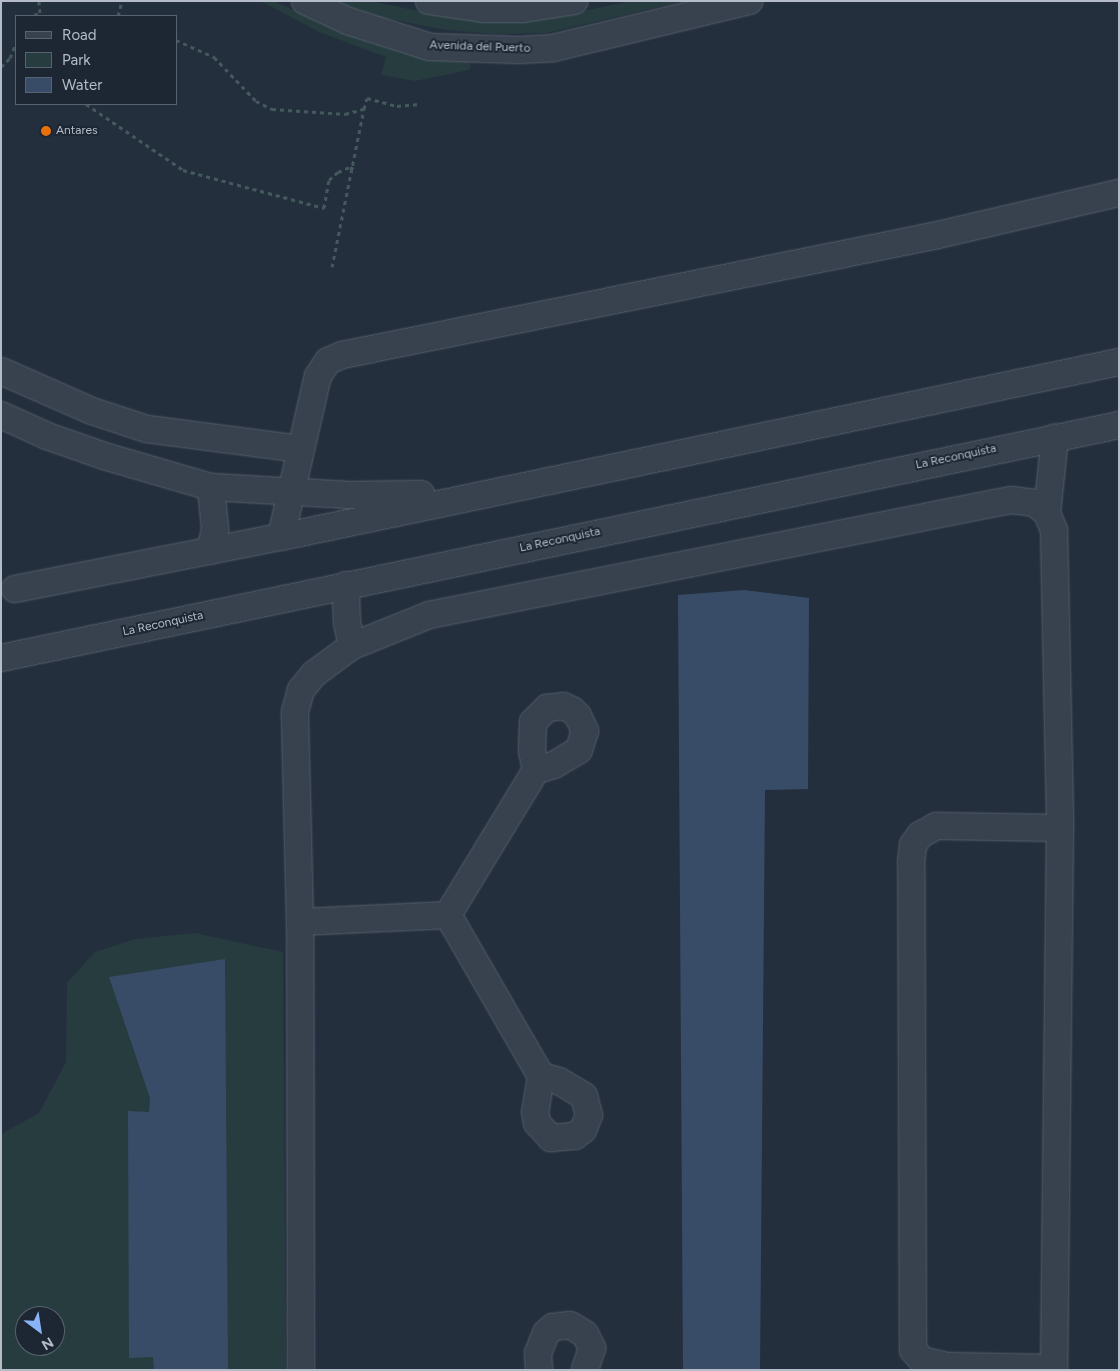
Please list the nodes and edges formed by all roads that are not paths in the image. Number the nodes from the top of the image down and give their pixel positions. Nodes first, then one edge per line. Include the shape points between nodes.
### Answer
1 (305, 1) edge
2 (430, 1) edge
3 (574, 1) edge
4 (749, 1) edge
5 (1119, 193) edge
6 (1119, 362) edge
7 (1, 371) edge
8 (1, 415) edge
9 (1119, 424) edge
10 (1055, 437) junction
11 (300, 449) junction
12 (211, 487) junction
13 (490, 492) junction
14 (292, 493) junction
15 (1047, 513) junction
16 (281, 537) junction
17 (210, 552) junction
18 (346, 585) junction
19 (15, 589) dead end
20 (352, 646) junction
21 (1, 658) edge
22 (536, 770) dead end
23 (1060, 828) junction
24 (448, 915) junction
25 (300, 922) junction
26 (541, 1076) dead end
27 (1054, 1369) edge
28 (301, 1370) edge
29 (540, 1370) edge
30 (584, 1370) edge

1 - 4 street, Avenida del Puerto via 348,21 430,47 519,50 552,48
2 - 3 street via 522,9
5 - 11 street via 938,235 342,355 328,361 318,376
6 - 13 street
7 - 11 street via 92,411 147,429
8 - 12 street via 75,446
9 - 10 street, La Reconquista
10 - 15 street
10 - 18 street, La Reconquista
11 - 14 street
12 - 14 street
12 - 17 street via 215,529
13 - 14 street
13 - 16 street
14 - 16 street
15 - 20 street via 1035,503 1011,500 428,615
15 - 23 street via 1054,530
16 - 17 street
17 - 19 street
18 - 20 street via 347,623
18 - 21 street, La Reconquista
20 - 25 street via 314,674 301,690 295,712
22 - 24 street
23 - 27 street
23 - 27 street via 936,826 920,835 913,845 911,862 912,1350 922,1360 947,1366
24 - 25 street
24 - 26 street
25 - 28 street
29 - 30 street via 538,1353 546,1333 554,1327 570,1325 585,1334 592,1348

